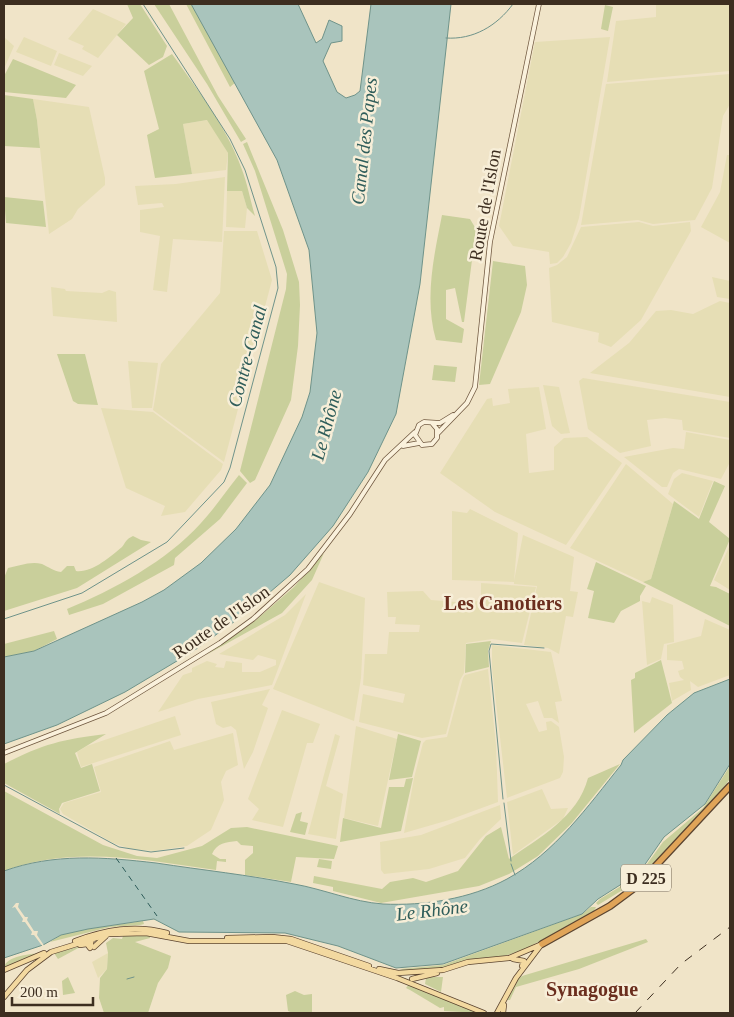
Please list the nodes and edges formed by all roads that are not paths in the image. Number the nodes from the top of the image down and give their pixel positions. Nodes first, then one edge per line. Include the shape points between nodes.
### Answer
1 (539, 4) edge
2 (461, 410) junction
3 (432, 423) junction
4 (415, 432) junction
5 (438, 433) junction
6 (419, 443) junction
7 (401, 447) junction
8 (4, 753) edge
9 (730, 786) edge
10 (99, 932) junction
11 (109, 934) junction
12 (86, 937) junction
13 (91, 939) junction
14 (293, 941) junction
15 (542, 944) junction
16 (62, 948) junction
17 (92, 948) junction
18 (50, 951) junction
19 (509, 958) junction
20 (475, 962) junction
21 (361, 966) junction
22 (17, 967) junction
23 (5, 969) edge
24 (378, 969) junction
25 (27, 970) junction
26 (436, 970) junction
27 (519, 974) junction
28 (22, 975) junction
29 (410, 979) junction
30 (398, 981) dead end
31 (415, 985) junction
32 (4, 997) edge
33 (504, 1001) junction
34 (484, 1013) edge
35 (489, 1013) edge
36 (497, 1013) edge
37 (503, 1013) edge

1 - 2 street, Route de l'Islon via 490,242 477,378 470,398
2 - 3 street via 444,421
2 - 5 street, Route de l'Islon
3 - 4 street via 421,424
3 - 5 street
4 - 6 street
4 - 7 street, Route de l'Islon
5 - 6 street via 432,444
6 - 7 street, Route de l'Islon
7 - 8 street, Route de l'Islon via 385,460 317,558 295,583 253,619 106,713
9 - 15 highway, D 225 via 637,886 610,906
10 - 12 main road
10 - 13 main road
10 - 14 main road via 148,929 193,938 262,937
11 - 13 main road
11 - 14 main road via 146,933 189,941
11 - 17 main road
12 - 13 main road
12 - 18 main road
13 - 16 main road
13 - 17 main road
14 - 21 main road
14 - 24 main road
15 - 19 main road, D 225
15 - 27 main road
16 - 17 main road via 85,944
16 - 18 main road
18 - 23 main road
18 - 25 main road
19 - 20 main road, D 225
19 - 27 main road via 524,961
20 - 26 main road, D 225
20 - 29 main road
21 - 30 main road
21 - 31 main road
22 - 23 main road
22 - 25 main road
22 - 28 main road via 22,969
24 - 26 main road via 398,973
24 - 29 main road
25 - 28 main road
26 - 29 main road via 413,974
27 - 33 main road
28 - 32 main road
29 - 31 main road
29 - 35 main road
31 - 34 main road
33 - 36 main road
33 - 37 main road

